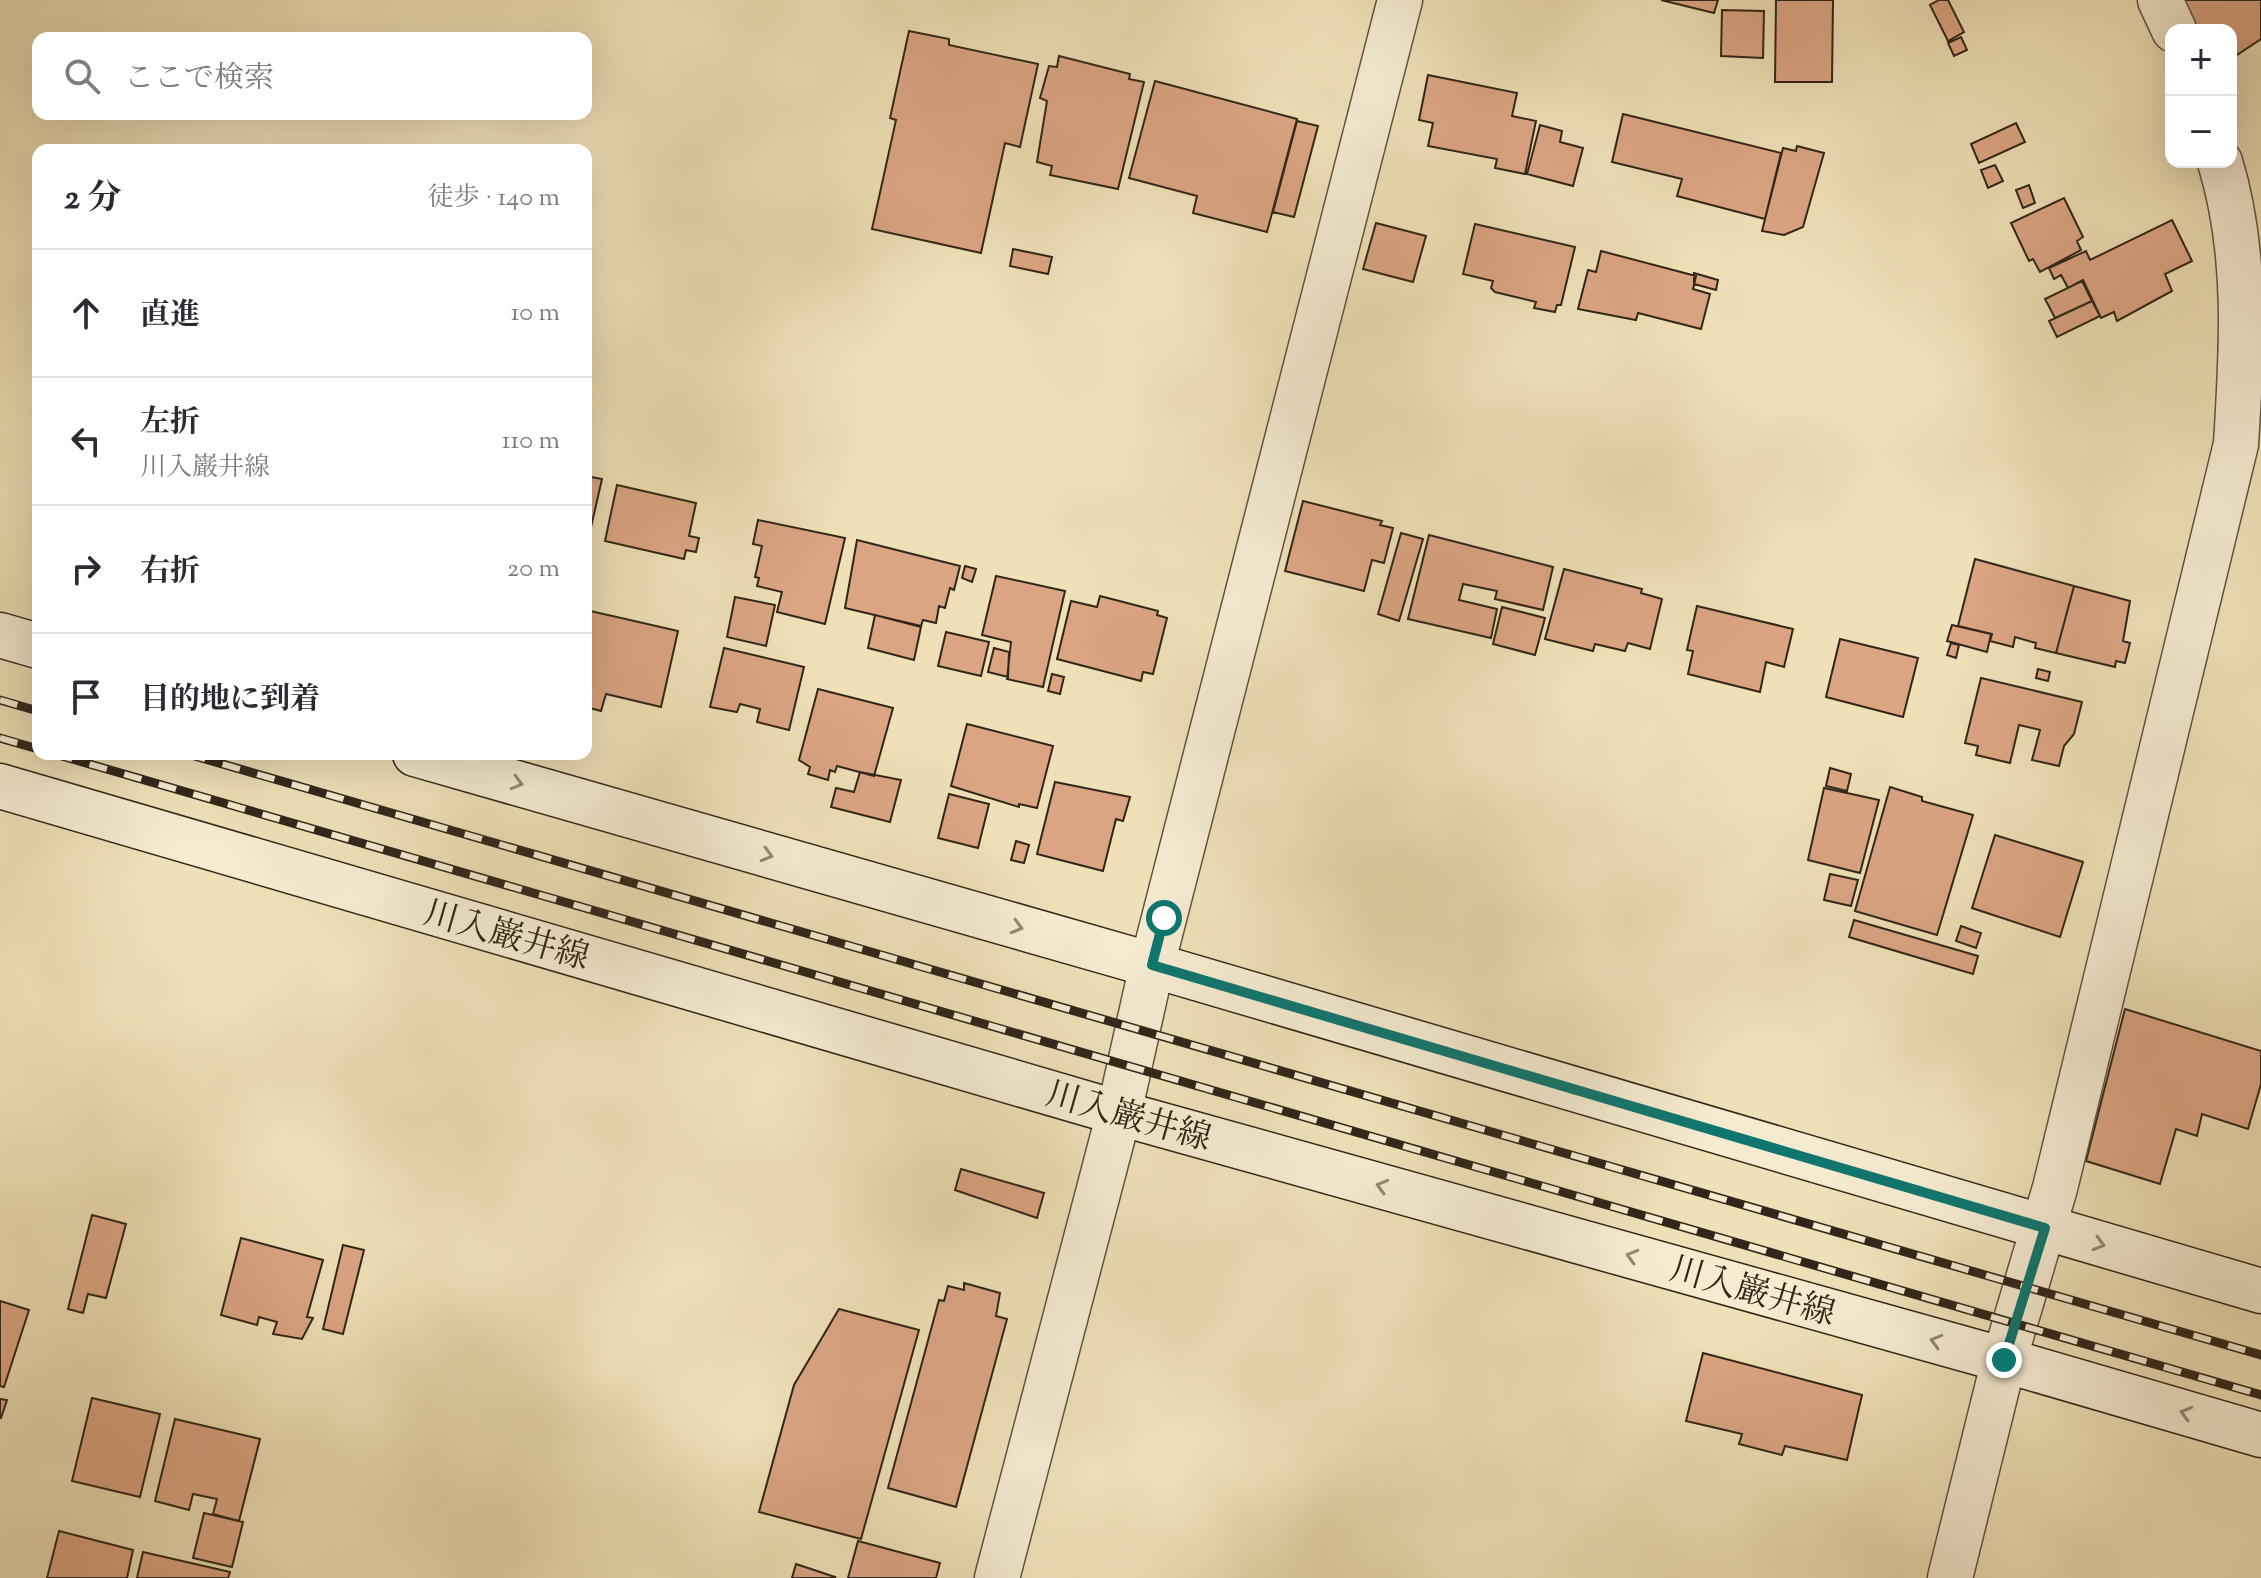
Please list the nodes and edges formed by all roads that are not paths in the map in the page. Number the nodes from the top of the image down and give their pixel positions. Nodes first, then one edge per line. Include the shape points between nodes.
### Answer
1 (1400, 0) edge
2 (2160, 0) edge
3 (2171, 24) edge
4 (2222, 168) edge
5 (0, 635) edge
6 (32, 644) edge
7 (436, 760) edge
8 (0, 786) edge
9 (1152, 965) junction
10 (1119, 1113) junction
11 (2045, 1228) junction
12 (2261, 1291) edge
13 (2004, 1360) junction
14 (2261, 1435) edge
15 (997, 1578) edge
16 (1950, 1578) edge

1 - 9 main road
2 - 3 main road
4 - 11 main road via 2231,199 2243,326 2236,444
5 - 6 main road
7 -> 9 main road
8 - 10 main road, 川入巌井線
9 - 10 main road
9 - 11 main road
13 -> 10 main road, 川入巌井線
10 - 15 main road
11 -> 12 main road
11 - 13 main road
14 -> 13 main road, 川入巌井線
13 - 16 main road

